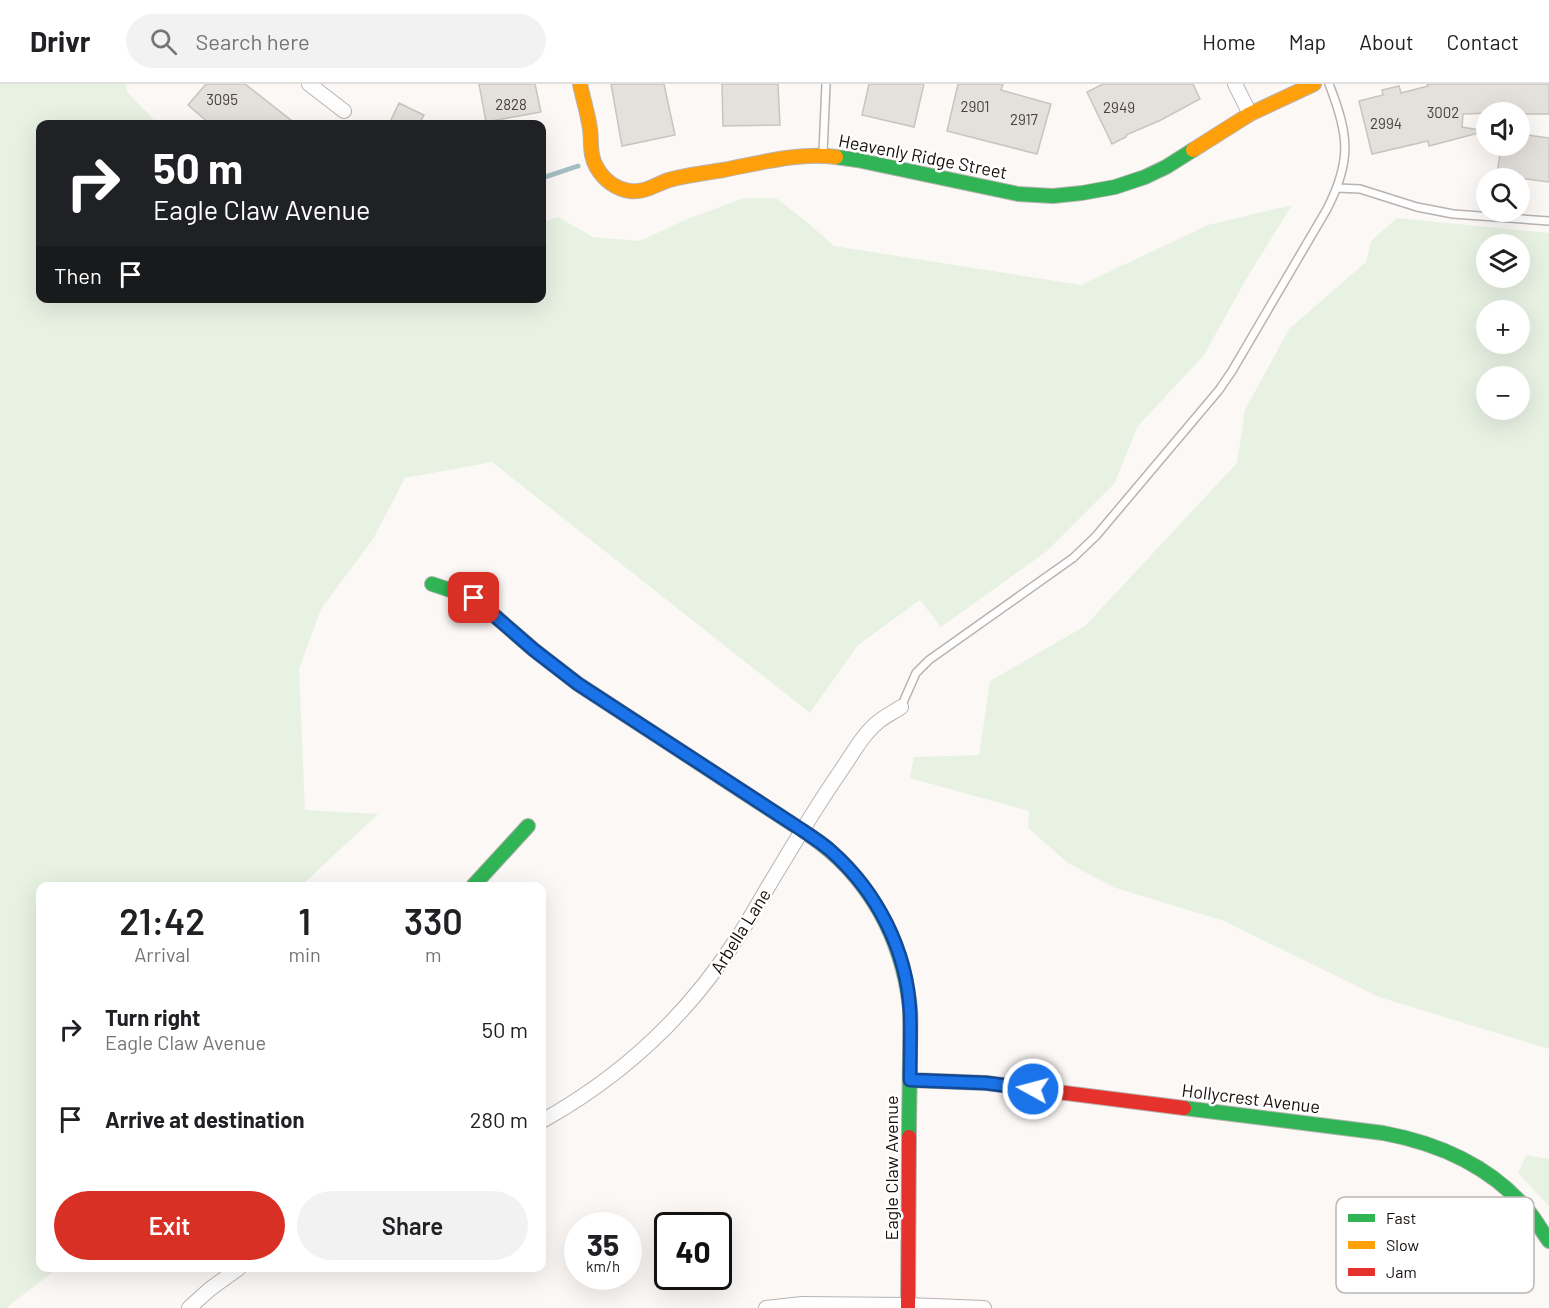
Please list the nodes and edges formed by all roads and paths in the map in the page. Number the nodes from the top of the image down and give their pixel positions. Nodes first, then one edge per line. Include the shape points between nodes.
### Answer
1 (309, 84) edge
2 (579, 84) edge
3 (826, 84) edge
4 (1235, 84) edge
5 (1314, 84) edge
6 (1329, 84) edge
7 (344, 111) dead end
8 (1250, 114) junction
9 (822, 155) junction
10 (1338, 188) junction
11 (1549, 221) edge
12 (432, 584) dead end
13 (901, 707) joint
14 (528, 826) dead end
15 (802, 830) junction
16 (477, 882) edge
17 (910, 1080) junction
18 (546, 1119) edge
19 (1514, 1197) edge
20 (1534, 1220) edge
21 (1549, 1241) edge
22 (233, 1272) edge
23 (908, 1306) edge
24 (189, 1308) edge
25 (766, 1308) edge
26 (984, 1308) edge

1 - 7 street
2 - 9 street, Heavenly Ridge Street via 594,164 602,176 625,190 640,191 669,180
3 - 9 lane
4 - 8 street
5 - 8 street, Heavenly Ridge Street
6 - 10 lane via 1345,141
8 - 9 street, Heavenly Ridge Street via 1145,177 1115,187 1053,196 1018,194
10 - 11 lane via 1360,189 1453,214
10 - 13 lane via 1232,372 1110,520 1073,558 929,660 916,673
12 - 15 street, Eagle Claw Avenue via 474,598 578,684
13 - 15 street, Arbella Lane via 866,735
14 - 16 street
15 - 17 street, Eagle Claw Avenue via 852,871 888,924 906,981
15 - 18 street, Arbella Lane via 735,943 679,1015 609,1078
17 - 19 street, Hollycrest Avenue via 986,1083 1410,1138 1452,1153
17 - 23 street, Eagle Claw Avenue
20 - 21 street, Hollycrest Avenue
22 - 24 street
23 - 25 street via 802,1304
23 - 26 street

